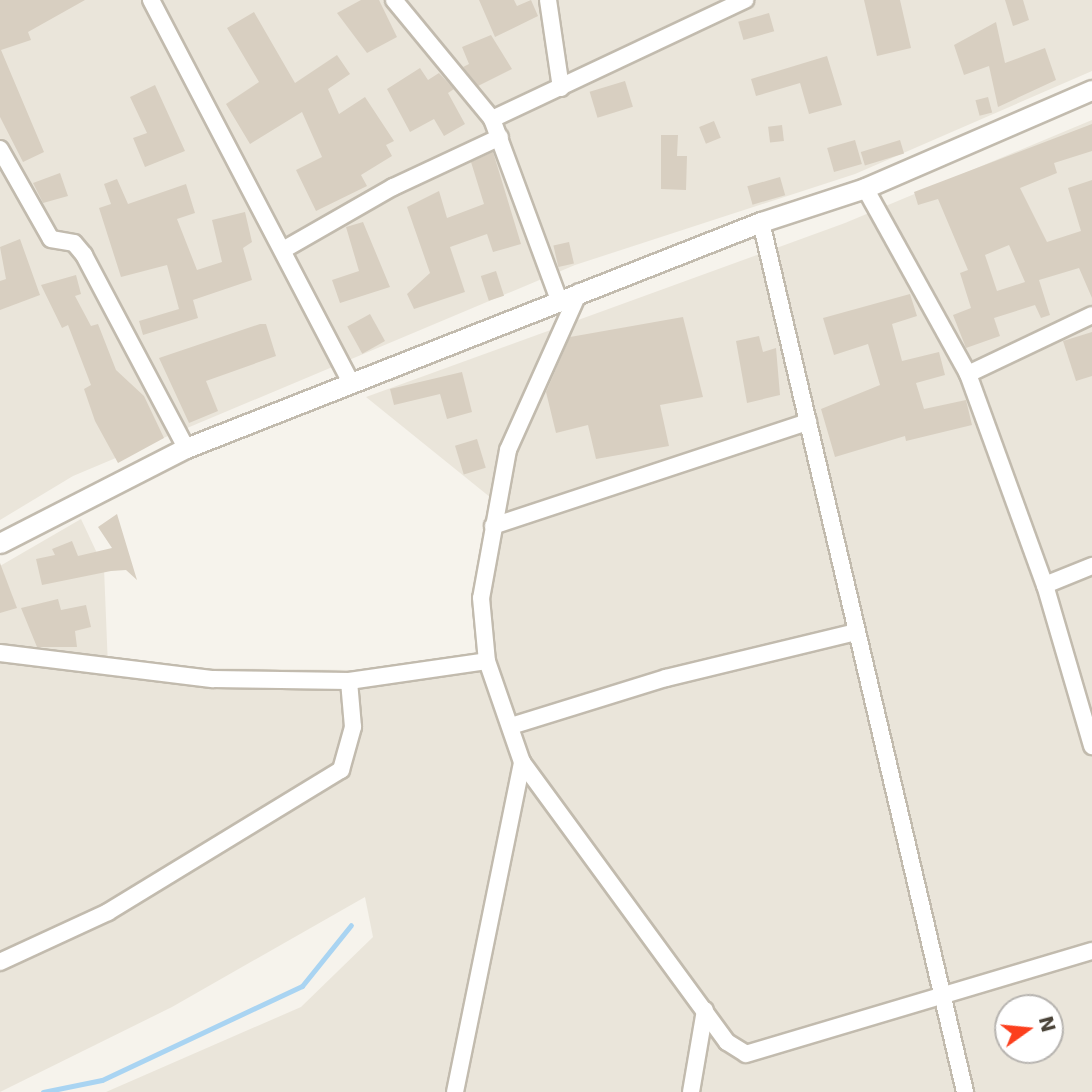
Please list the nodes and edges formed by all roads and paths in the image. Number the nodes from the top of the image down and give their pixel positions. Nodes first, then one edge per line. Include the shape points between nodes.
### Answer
1 (151, 0) edge
2 (394, 0) edge
3 (548, 0) edge
4 (744, 0) edge
5 (561, 88) junction
6 (1092, 90) edge
7 (492, 119) junction
8 (500, 137) junction
9 (0, 149) edge
10 (865, 188) junction
11 (761, 222) junction
12 (284, 250) junction
13 (579, 292) junction
14 (559, 300) junction
15 (1092, 315) edge
16 (968, 374) junction
17 (352, 384) junction
18 (808, 422) junction
19 (186, 448) junction
20 (493, 526) junction
21 (0, 543) edge
22 (1092, 566) edge
23 (1045, 585) junction
24 (856, 632) junction
25 (0, 653) edge
26 (487, 661) junction
27 (349, 681) junction
28 (511, 726) junction
29 (1092, 746) edge
30 (522, 762) junction
31 (1092, 951) edge
32 (0, 962) edge
33 (940, 996) junction
34 (705, 1010) junction
35 (456, 1092) edge
36 (691, 1092) edge
37 (965, 1092) edge

1 - 12 street
2 - 7 street
3 - 5 street
4 - 5 street
5 - 7 street
6 - 10 street
7 - 8 street
8 - 12 street via 393,187
8 - 14 street
9 - 19 street via 51,239 74,243 84,256
10 - 11 street
10 - 16 street
11 - 13 street
11 - 18 street
12 - 17 street
13 - 14 street
13 - 20 street via 508,450
14 - 17 street
15 - 16 street
16 - 23 street
17 - 19 street
18 - 20 street
18 - 24 street
19 - 21 street
20 - 26 street via 481,598
22 - 23 street
23 - 29 street
24 - 28 street via 666,678
24 - 33 street
25 - 27 street via 213,679
26 - 27 street
26 - 28 street
27 - 32 street via 353,727 341,770 108,912
28 - 30 street
30 - 34 street
30 - 35 street
31 - 33 street
33 - 34 street via 746,1054 727,1042
33 - 37 street
34 - 36 street

